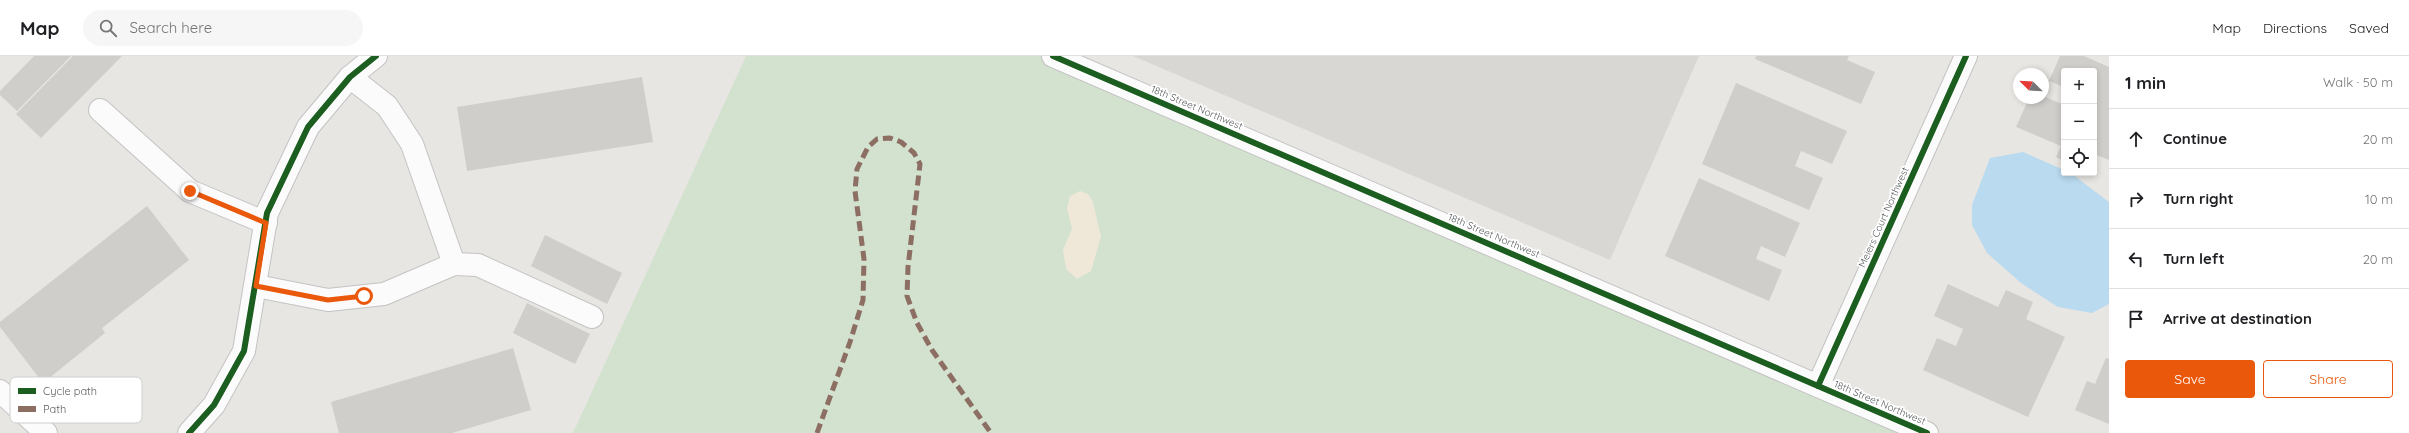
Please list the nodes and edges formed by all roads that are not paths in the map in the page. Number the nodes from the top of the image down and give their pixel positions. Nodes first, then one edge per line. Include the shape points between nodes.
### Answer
1 (376, 56) edge
2 (1053, 56) edge
3 (1966, 56) edge
4 (350, 77) junction
5 (100, 110) dead end
6 (266, 223) junction
7 (454, 264) junction
8 (256, 286) junction
9 (592, 317) dead end
10 (1818, 386) junction
11 (0, 391) edge
12 (10, 400) edge
13 (35, 423) edge
14 (46, 433) edge
15 (189, 433) edge
16 (1927, 433) edge

1 - 4 street
2 - 10 street, 18th Street Northwest
3 - 10 street, Meiers Court Northwest
4 - 6 street via 308,127 267,213
4 - 7 street via 387,106 412,144
5 - 6 street via 190,191
6 - 8 street
7 - 8 street via 384,294 328,300
7 - 9 street via 478,265
8 - 15 street via 244,351 214,405
10 - 16 street, 18th Street Northwest
11 - 12 street
13 - 14 street

